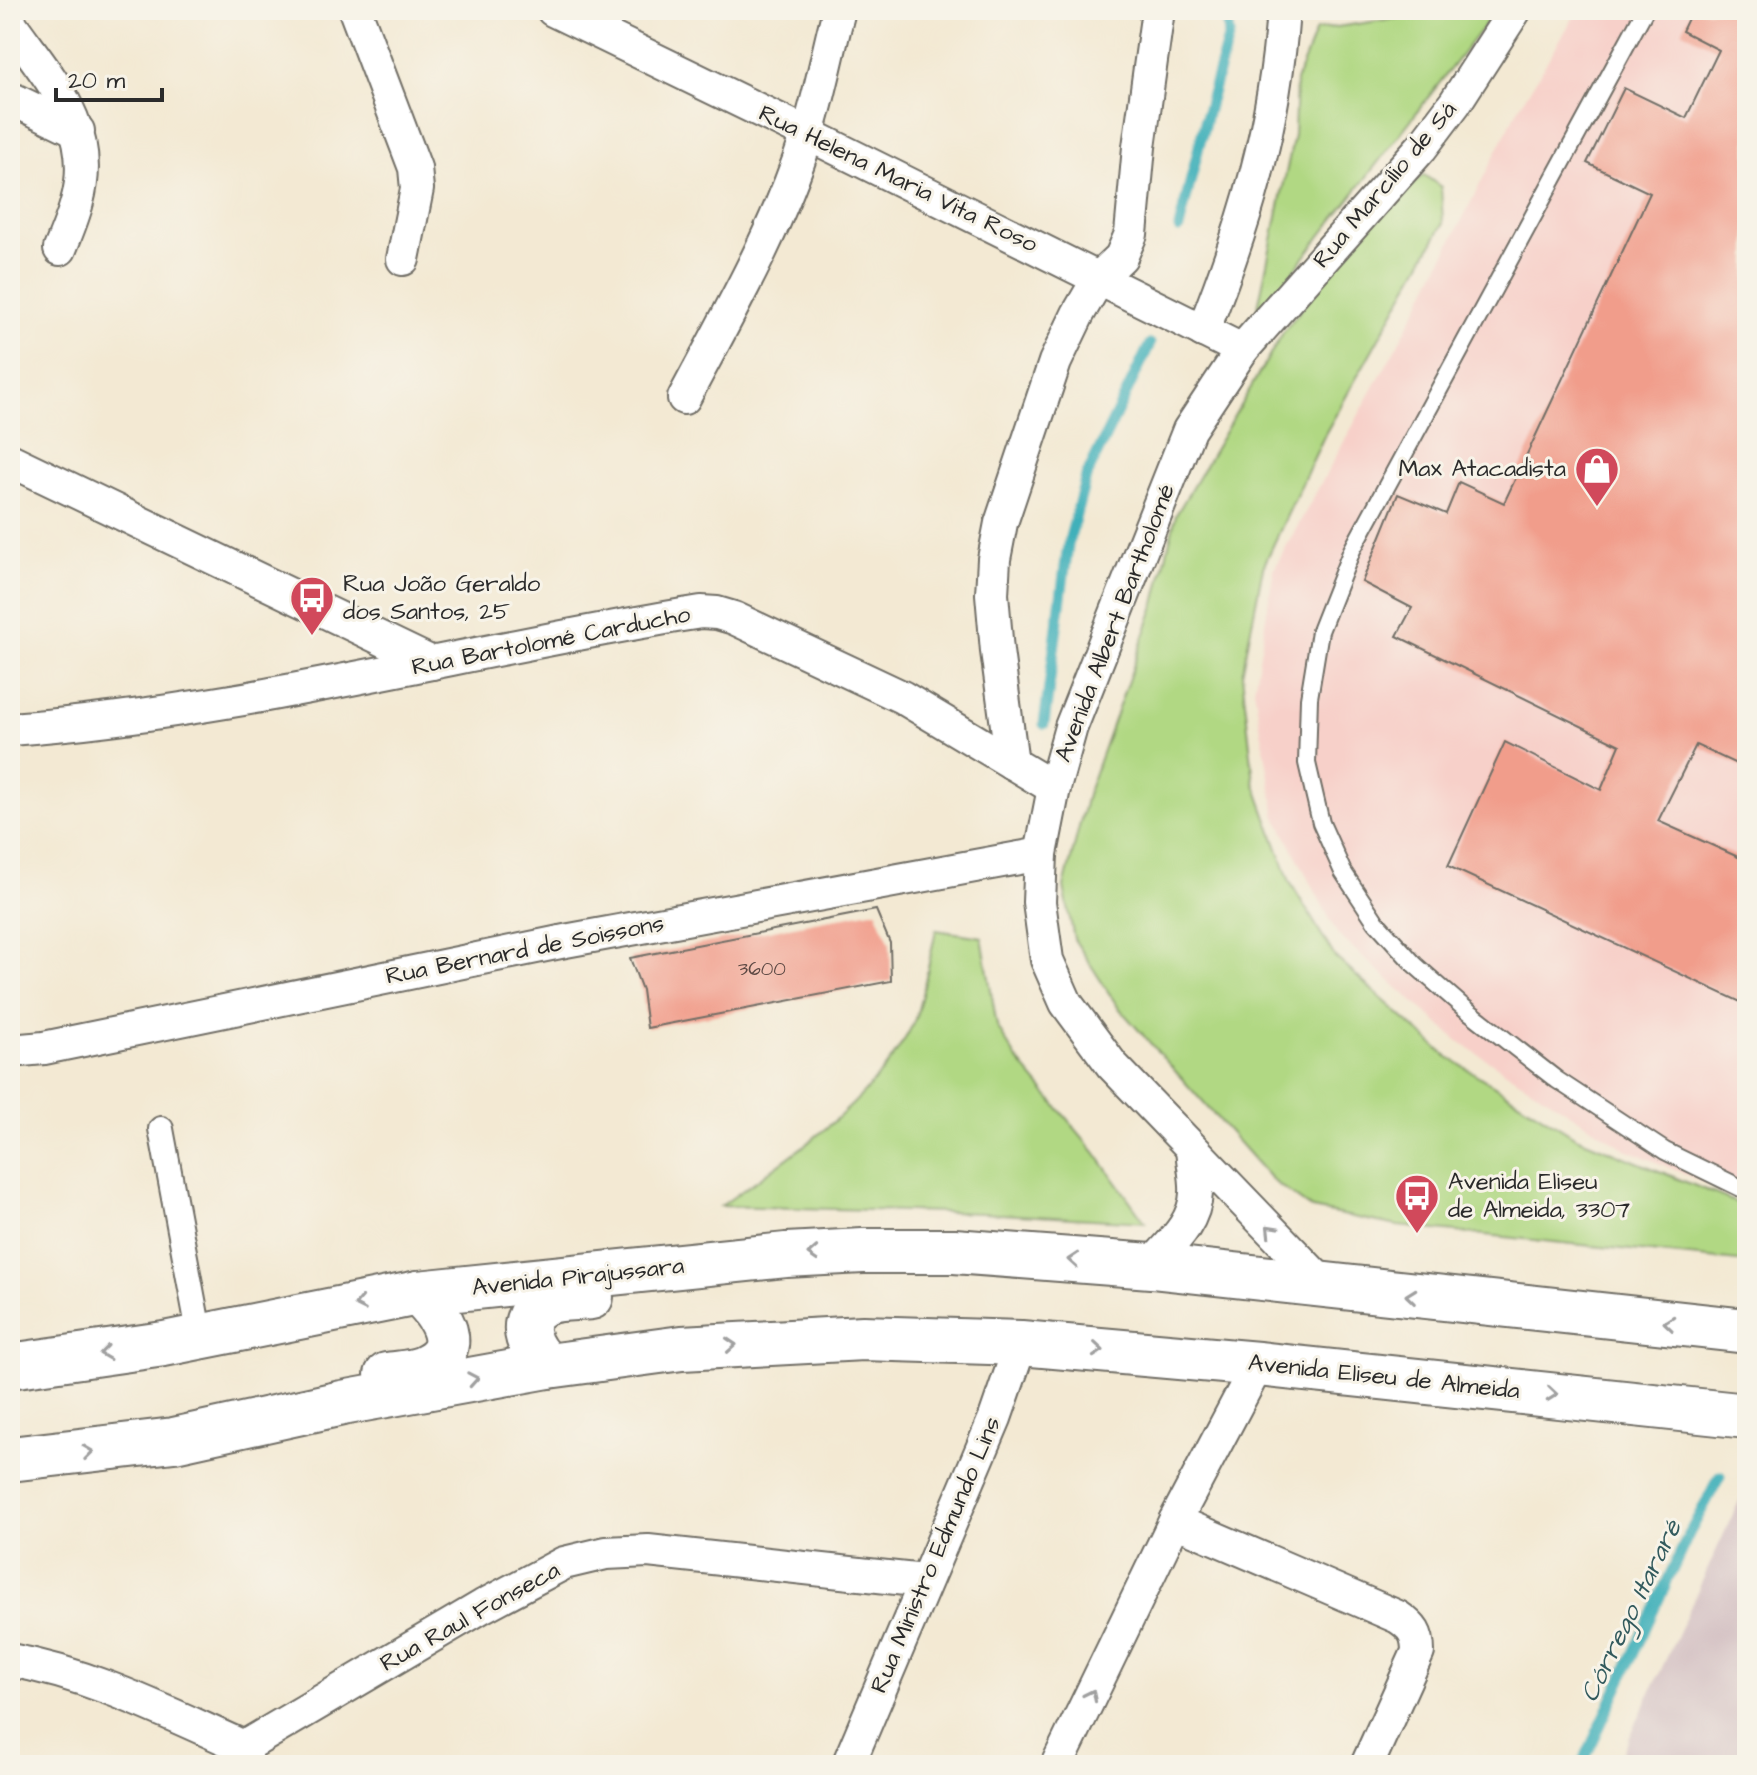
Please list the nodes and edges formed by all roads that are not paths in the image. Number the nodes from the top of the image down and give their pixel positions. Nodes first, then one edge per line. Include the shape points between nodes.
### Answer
1 (355, 10) edge
2 (553, 10) edge
3 (839, 10) edge
4 (1158, 10) edge
5 (1283, 10) edge
6 (1515, 10) edge
7 (1645, 10) edge
8 (10, 23) edge
9 (10, 98) edge
10 (78, 131) junction
11 (808, 134) junction
12 (60, 249) dead end
13 (403, 259) dead end
14 (1099, 278) junction
15 (1203, 331) junction
16 (1242, 350) junction
17 (684, 398) dead end
18 (10, 460) edge
19 (432, 663) junction
20 (10, 729) edge
21 (1012, 763) junction
22 (1054, 788) junction
23 (1041, 854) junction
24 (10, 1051) edge
25 (161, 1129) dead end
26 (1192, 1149) junction
27 (1747, 1191) edge
28 (719, 1264) junction
29 (1151, 1266) junction
30 (1325, 1286) junction
31 (418, 1293) junction
32 (1747, 1331) edge
33 (200, 1337) junction
34 (1021, 1343) junction
35 (1258, 1364) junction
36 (10, 1366) edge
37 (548, 1366) junction
38 (342, 1403) junction
39 (1747, 1416) edge
40 (10, 1459) edge
41 (1175, 1521) junction
42 (924, 1581) junction
43 (10, 1660) edge
44 (245, 1756) edge
45 (852, 1756) edge
46 (826, 1765) edge
47 (1057, 1765) edge
48 (1367, 1765) edge

1 - 13 street via 415,168 417,189
2 - 11 street, Rua Helena Maria Vita Roso
3 - 11 street
4 - 14 street via 1131,234 1121,257
5 - 15 street via 1270,123 1247,214
6 - 16 street, Rua Marcílio de Sá via 1421,148
7 - 27 lane via 1352,550 1320,631 1309,698 1307,763 1321,823 1343,872 1376,922 1415,965 1557,1080 1665,1151
8 - 10 street via 67,105
9 - 10 street
10 - 12 street via 81,180
11 - 14 street, Rua Helena Maria Vita Roso
11 - 17 street via 756,261
14 - 15 street, Rua Helena Maria Vita Roso
14 - 21 street via 1050,376 994,559 997,651
15 - 16 street, Rua Helena Maria Vita Roso
16 - 22 street, Avenida Albert Bartholomé via 1189,430 1071,727
18 - 19 street
19 - 20 street, Rua Bartolomé Carducho via 176,711
19 - 21 street, Rua Bartolomé Carducho via 717,613 902,697
21 - 22 street, Rua Bartolomé Carducho
22 - 23 street, Avenida Albert Bartholomé
23 - 24 street, Rua Bernard de Soissons
23 - 26 street, Avenida Albert Bartholomé via 1039,902 1047,960 1066,1003 1112,1065
25 - 33 street
26 - 29 street via 1193,1209 1187,1224
30 -> 26 street, Avenida Albert Bartholomé
29 -> 28 main road, Avenida Pirajussara via 939,1251 786,1255
28 - 31 main road, Avenida Pirajussara
28 - 37 main road via 690,1281 652,1290 547,1302 536,1309 525,1331 536,1356
29 - 30 main road
32 -> 30 main road
31 -> 33 main road, Avenida Pirajussara
31 - 38 main road via 448,1333 435,1362 380,1376
33 -> 36 main road, Avenida Pirajussara
34 -> 35 main road, Avenida Eliseu de Almeida
37 -> 34 main road via 682,1348 790,1341
34 - 42 street, Rua Ministro Edmundo Lins via 995,1418
35 -> 39 main road, Avenida Eliseu de Almeida
35 - 41 street
38 -> 37 main road
40 -> 38 main road via 174,1440
47 -> 41 street
41 - 48 street via 1411,1626 1418,1652
42 - 44 street, Rua Raul Fonseca via 648,1551 564,1563 483,1606
42 - 45 street, Rua Ministro Edmundo Lins
43 - 44 street via 82,1677 140,1699
45 - 46 street

